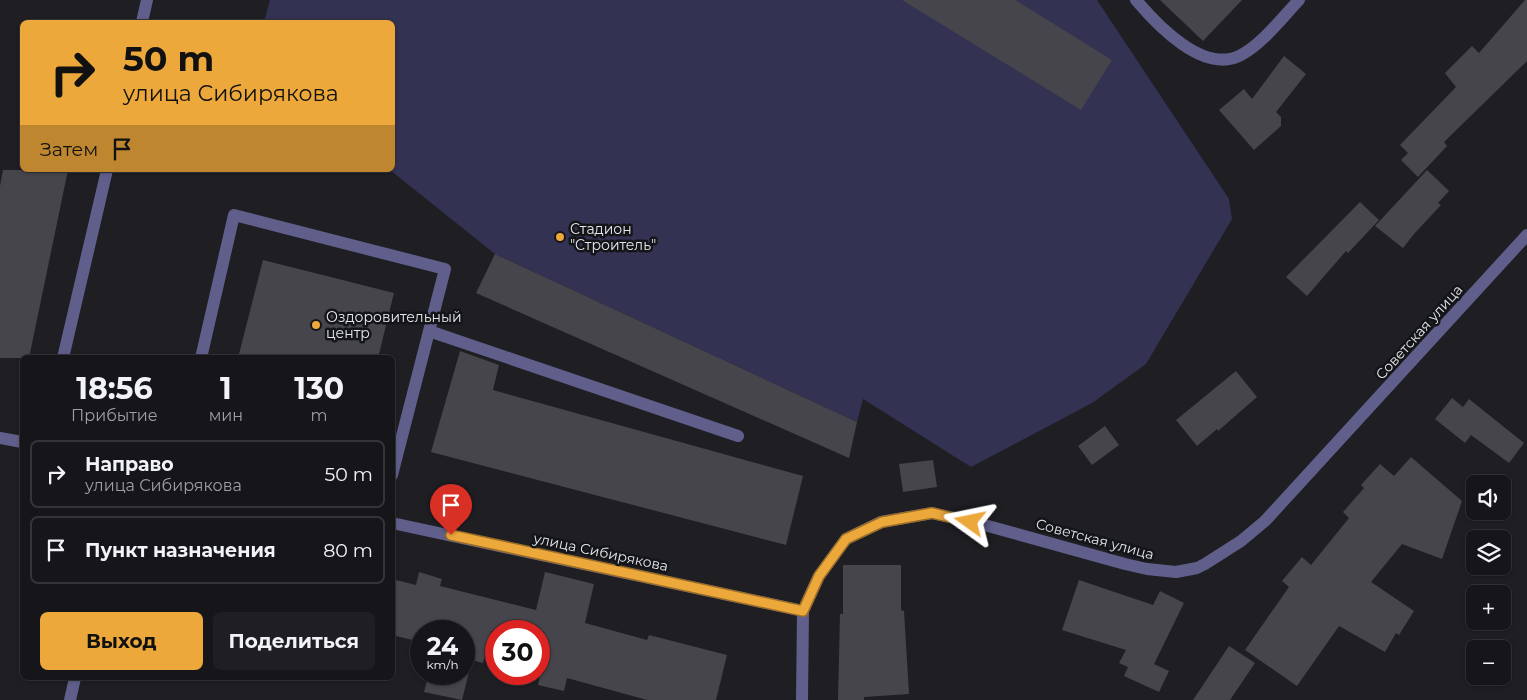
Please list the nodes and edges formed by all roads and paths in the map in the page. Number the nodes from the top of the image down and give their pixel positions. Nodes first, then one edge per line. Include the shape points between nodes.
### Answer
1 (147, 0) edge
2 (1136, 0) edge
3 (1299, 0) edge
4 (142, 20) edge
5 (107, 172) edge
6 (1527, 235) edge
7 (430, 331) junction
8 (64, 355) edge
9 (202, 355) edge
10 (738, 436) dead end
11 (0, 438) edge
12 (20, 442) edge
13 (395, 464) edge
14 (395, 524) edge
15 (803, 611) junction
16 (75, 680) edge
17 (70, 700) edge
18 (802, 700) edge

1 - 4 street
2 - 3 street via 1166,32 1195,51 1220,60 1236,57 1249,49
5 - 8 street
6 - 15 street, Советская улица via 1265,521 1206,564 1176,572 1147,569 932,513 882,522 846,539 819,576
7 - 9 street via 445,269 234,215
7 - 10 street
7 - 13 street
11 - 12 street
14 - 15 street, улица Сибирякова
15 - 18 street
16 - 17 street

